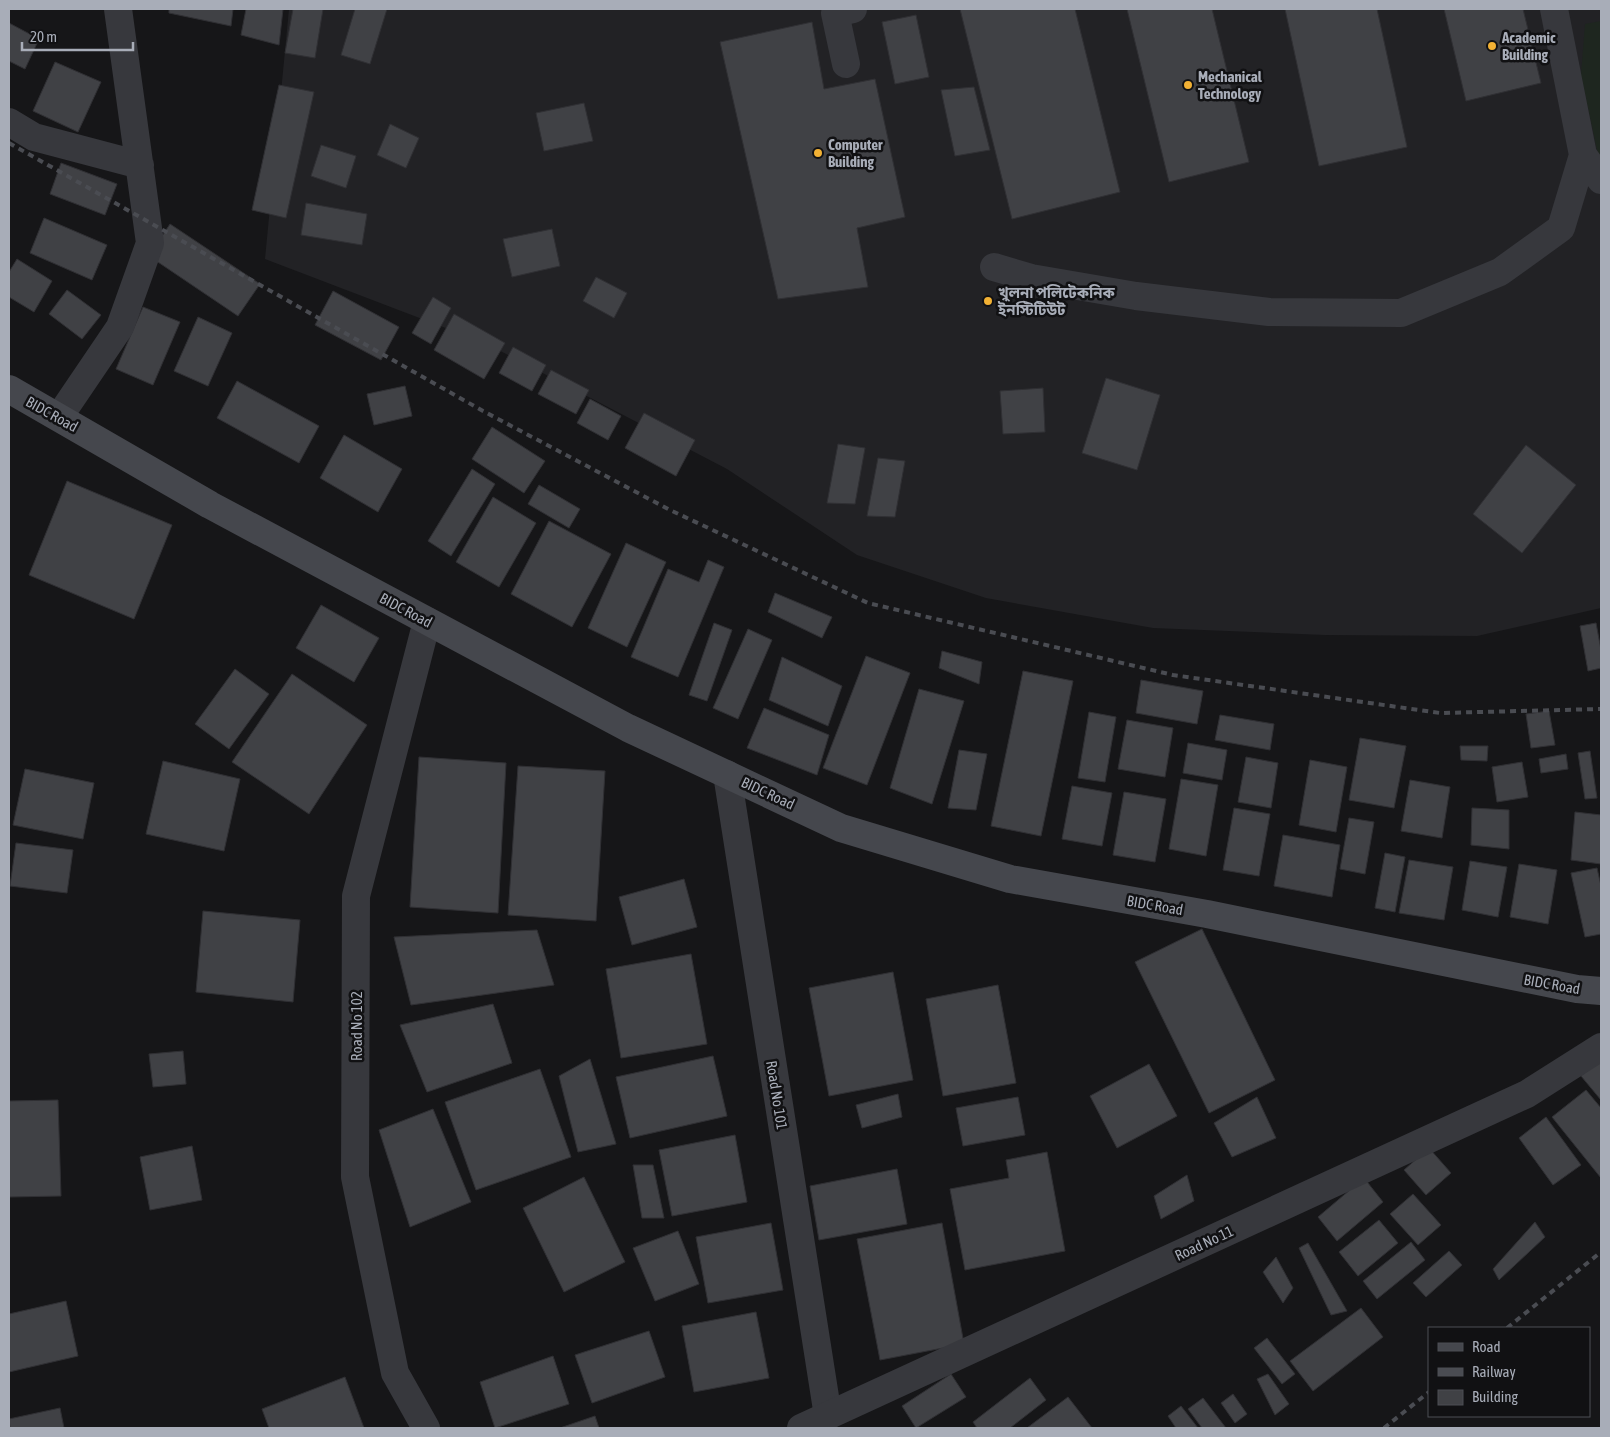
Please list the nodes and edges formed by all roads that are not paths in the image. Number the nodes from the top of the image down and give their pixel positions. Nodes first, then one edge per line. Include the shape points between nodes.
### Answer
1 (118, 9) edge
2 (853, 9) edge
3 (1554, 9) edge
4 (846, 64) dead end
5 (9, 122) edge
6 (1583, 155) junction
7 (140, 165) junction
8 (1601, 180) edge
9 (994, 267) dead end
10 (9, 389) edge
11 (59, 417) junction
12 (427, 621) junction
13 (727, 774) junction
14 (1601, 991) edge
15 (1601, 1047) edge
16 (828, 1416) junction
17 (426, 1428) edge
18 (801, 1428) edge

1 - 7 street
2 - 4 street via 835,13
3 - 6 street
5 - 7 street via 34,137
6 - 8 street
6 - 9 street via 1561,228 1500,272 1401,313 1269,312 1136,296 1031,278
7 - 11 street via 150,243 120,327
10 - 11 main road, BIDC Road
11 - 12 main road, BIDC Road via 210,504
12 - 13 main road, BIDC Road via 628,728
12 - 17 street, Road No 102 via 356,896 355,1167 395,1373
13 - 14 main road, BIDC Road via 841,828 1010,879 1207,914 1577,989
13 - 16 street, Road No 101
15 - 16 street, Road No 11 via 1526,1094
16 - 18 street, Road No 11

